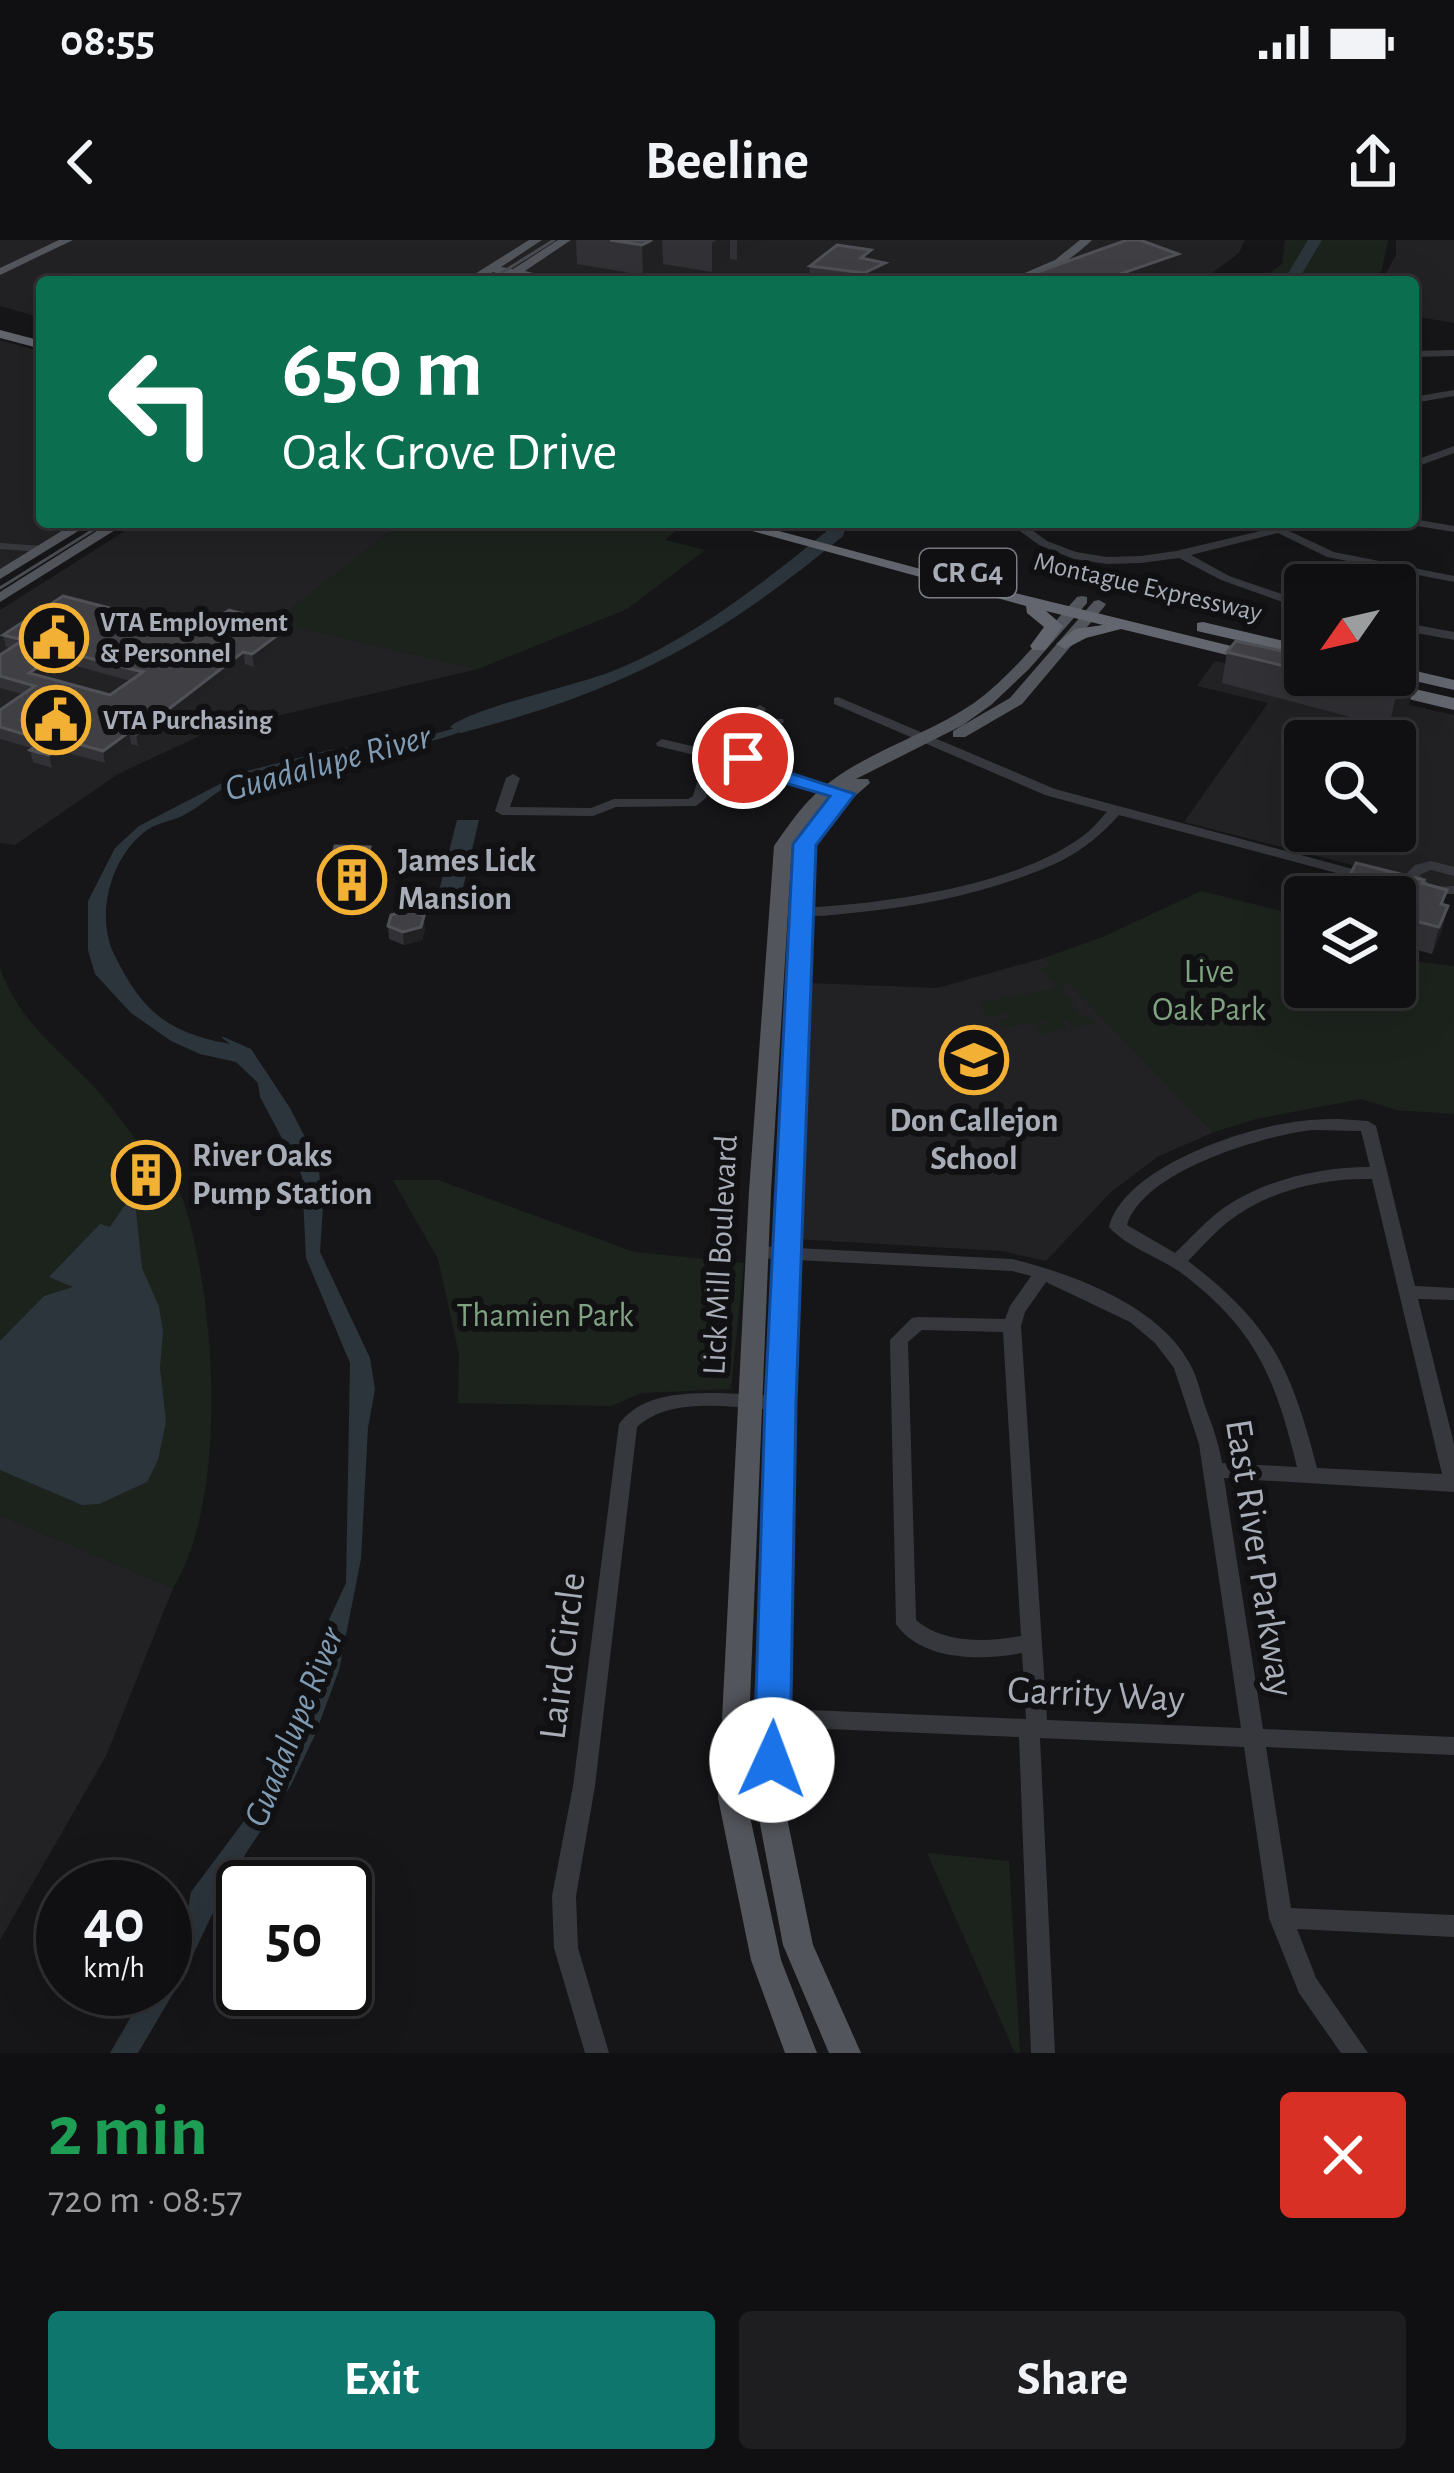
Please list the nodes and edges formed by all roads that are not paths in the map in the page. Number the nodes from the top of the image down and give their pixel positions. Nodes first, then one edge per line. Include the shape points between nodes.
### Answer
1 (50, 240) edge
2 (68, 240) edge
3 (537, 240) edge
4 (566, 240) edge
5 (1091, 240) edge
6 (1062, 263) junction
7 (0, 268) edge
8 (486, 270) junction
9 (477, 276) edge
10 (505, 276) edge
11 (510, 276) edge
12 (1026, 276) edge
13 (1035, 276) edge
14 (0, 321) edge
15 (36, 330) edge
16 (0, 334) edge
17 (36, 343) edge
18 (1419, 353) edge
19 (1454, 353) edge
20 (1454, 393) edge
21 (1419, 399) edge
22 (1454, 448) edge
23 (1419, 463) edge
24 (1419, 523) edge
25 (77, 528) edge
26 (111, 528) edge
27 (779, 528) edge
28 (1023, 528) edge
29 (1264, 528) edge
30 (1275, 528) edge
31 (1454, 529) edge
32 (851, 548) junction
33 (0, 550) edge
34 (42, 550) junction
35 (1180, 554) junction
36 (15, 566) junction
37 (0, 575) edge
38 (1454, 579) edge
39 (1009, 597) junction
40 (0, 598) edge
41 (1284, 599) edge
42 (1085, 608) junction
43 (1144, 630) junction
44 (1416, 630) edge
45 (1454, 636) edge
46 (1065, 644) junction
47 (1039, 646) junction
48 (1284, 647) edge
49 (1284, 664) edge
50 (1416, 676) edge
51 (1454, 685) edge
52 (1391, 696) edge
53 (1402, 696) edge
54 (838, 701) dead end
55 (760, 709) dead end
56 (1430, 710) dead end
57 (1453, 711) edge
58 (778, 722) dead end
59 (754, 735) junction
60 (931, 741) junction
61 (662, 743) dead end
62 (729, 760) junction
63 (513, 778) dead end
64 (836, 790) junction
65 (1116, 810) junction
66 (1454, 872) edge
67 (1362, 876) edge
68 (1412, 876) edge
69 (1416, 882) edge
70 (1452, 895) edge
71 (801, 912) junction
72 (1380, 1173) junction
73 (759, 1252) junction
74 (790, 1252) junction
75 (1177, 1261) junction
76 (1043, 1273) junction
77 (1410, 1292) junction
78 (1454, 1294) edge
79 (1012, 1326) junction
80 (750, 1403) junction
81 (781, 1403) junction
82 (1214, 1469) junction
83 (1310, 1475) junction
84 (1454, 1483) edge
85 (1030, 1642) junction
86 (734, 1716) junction
87 (774, 1718) junction
88 (1033, 1729) junction
89 (1251, 1738) junction
90 (1454, 1746) edge
91 (1281, 1918) junction
92 (1454, 1926) edge
93 (597, 2053) edge
94 (801, 2053) edge
95 (844, 2053) edge
96 (1043, 2053) edge
97 (1356, 2053) edge

1 - 7 main road
2 - 7 main road
3 - 8 main road
4 - 11 main road
5 - 6 main road
6 - 12 main road
6 - 13 main road
8 - 9 main road
8 - 10 main road
14 - 15 highway
16 - 17 highway
18 - 19 street
20 - 21 street
22 - 23 street
24 - 31 street
25 - 34 main road
26 - 40 main road
27 - 32 highway, Montague Expressway / CR G4
28 - 35 street via 1087,557
29 - 35 street
30 - 38 street via 1330,555
32 - 39 highway, Montague Expressway / CR G4
32 - 42 highway, Montague Expressway / CR G4
33 - 34 street
33 - 36 street
34 - 36 main road
35 - 41 street
36 - 37 main road
39 - 42 highway, Montague Expressway / CR G4
39 - 47 highway via 1051,619
42 - 43 highway, Montague Expressway / CR G4
42 - 46 main road, Lick Mill Boulevard
42 - 47 main road, Lick Mill Boulevard
42 - 48 highway, Montague Expressway / CR G4
43 - 46 highway via 1093,631
43 - 49 highway, Montague Expressway / CR G4
44 - 45 street
46 - 60 main road, Lick Mill Boulevard via 1016,700
47 - 60 main road, Lick Mill Boulevard via 988,700
50 - 51 highway
52 - 56 highway
53 - 57 highway
54 - 60 street
55 - 59 street via 736,723
58 - 59 street
59 - 62 street
60 - 64 main road, Lick Mill Boulevard
60 - 65 street via 1050,792
61 - 62 street
62 - 63 street via 704,779 692,802 614,803 593,812 502,811
62 - 64 street
64 - 71 main road, Lick Mill Boulevard via 804,844
64 - 73 main road, Lick Mill Boulevard via 803,810 783,846
65 - 67 street
65 - 71 street via 1092,838 992,882 891,904
66 - 68 street via 1433,865
69 - 70 street
71 - 74 main road, Lick Mill Boulevard
72 - 75 street via 1292,1184 1226,1215
72 - 75 street via 1368,1126 1328,1122 1216,1146 1123,1209 1118,1227
72 - 77 street
73 - 74 street, East River Parkway
73 - 80 main road, Lick Mill Boulevard
74 - 76 street, East River Parkway via 985,1262
74 - 81 main road, Lick Mill Boulevard
75 - 83 street via 1234,1307 1271,1354
76 - 79 street
76 - 82 street, East River Parkway via 1136,1317 1160,1338 1196,1398
77 - 78 street
77 - 84 street
79 - 85 street
79 - 85 street via 918,1323 899,1340 905,1604 907,1624 930,1642
80 - 81 street, Laird Circle
80 - 86 main road, Lick Mill Boulevard
80 - 93 street, Laird Circle via 659,1402 628,1424 564,1896 566,1948
81 - 87 main road, Lick Mill Boulevard
82 - 83 street
82 - 89 street, East River Parkway
83 - 84 street
85 - 88 street
86 - 87 street, Garrity Way
86 - 94 main road, Lick Mill Boulevard via 732,1798 766,1960
87 - 88 street, Garrity Way
87 - 95 main road, Lick Mill Boulevard via 770,1804 798,1945
88 - 89 street, Garrity Way
88 - 96 street
89 - 90 street, Garrity Way
89 - 91 street, East River Parkway
91 - 92 street
91 - 97 street, East River Parkway via 1307,1984

